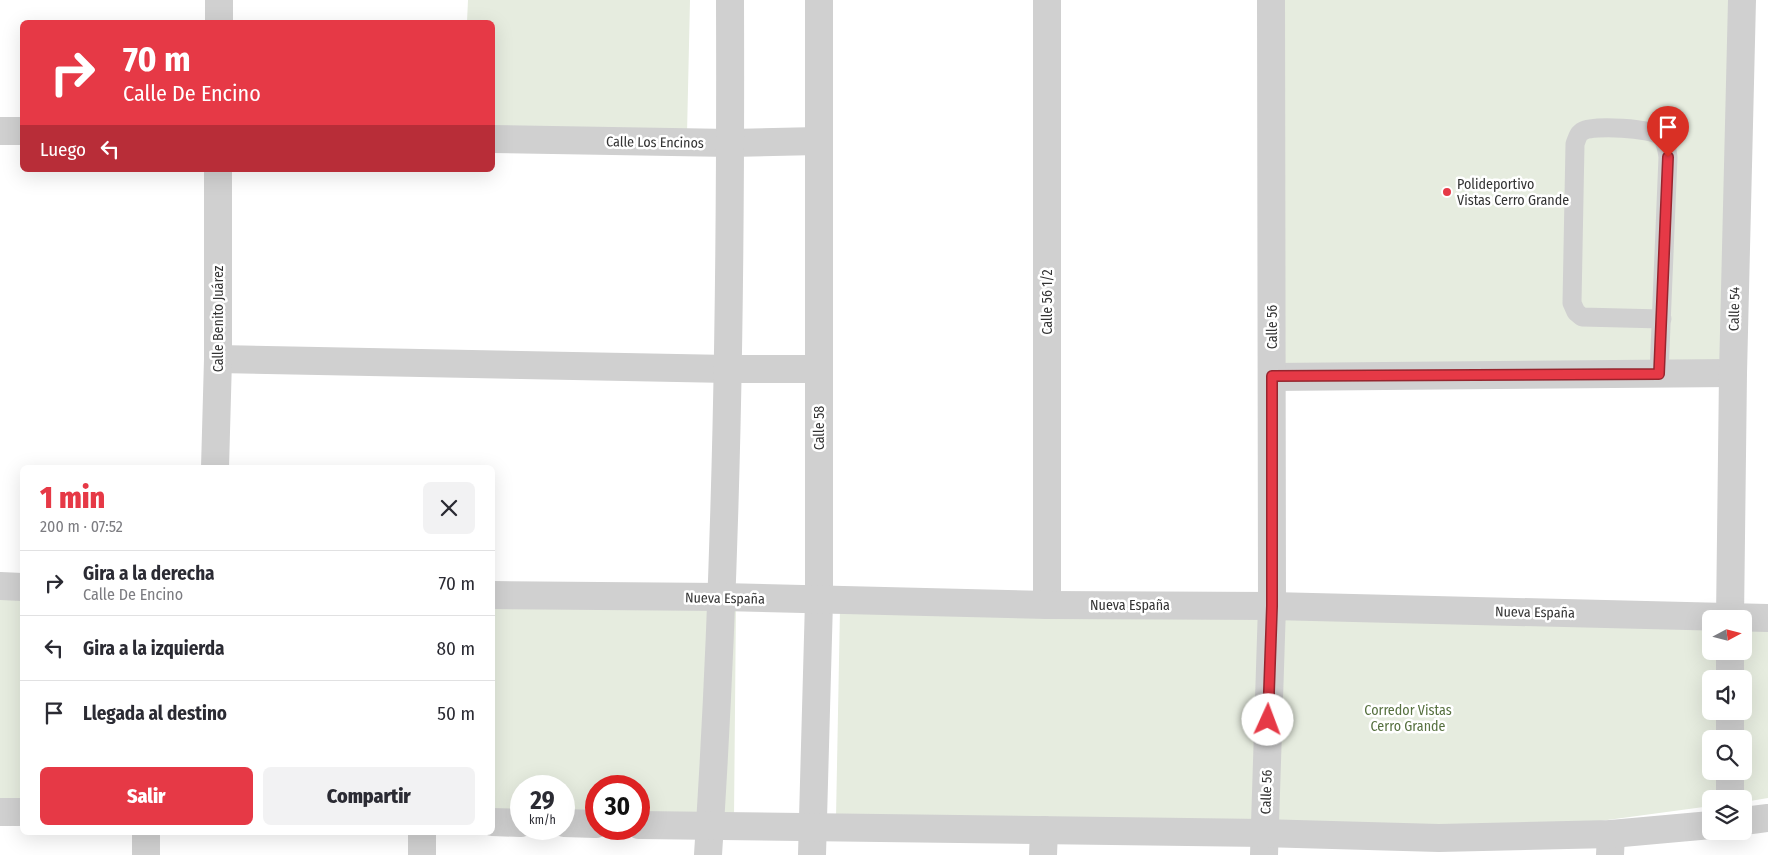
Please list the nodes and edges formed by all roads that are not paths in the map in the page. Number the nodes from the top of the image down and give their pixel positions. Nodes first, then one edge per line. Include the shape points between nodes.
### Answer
1 (219, 0) edge
2 (730, 0) edge
3 (820, 0) edge
4 (1047, 0) edge
5 (1271, 0) edge
6 (1742, 0) edge
7 (218, 20) edge
8 (0, 131) edge
9 (20, 131) edge
10 (495, 139) edge
11 (818, 142) junction
12 (731, 143) junction
13 (218, 172) edge
14 (1662, 319) junction
15 (218, 359) junction
16 (729, 369) junction
17 (819, 369) junction
18 (1733, 373) junction
19 (1659, 374) junction
20 (1272, 376) junction
21 (215, 465) edge
22 (0, 586) edge
23 (20, 587) edge
24 (495, 595) edge
25 (722, 597) junction
26 (819, 600) junction
27 (1047, 604) junction
28 (1272, 606) junction
29 (1730, 610) edge
30 (1702, 617) edge
31 (1752, 618) edge
32 (1768, 618) edge
33 (0, 812) edge
34 (20, 812) edge
35 (1768, 818) edge
36 (1752, 820) edge
37 (495, 822) edge
38 (510, 823) edge
39 (650, 825) edge
40 (710, 826) junction
41 (1702, 826) edge
42 (813, 828) junction
43 (146, 835) edge
44 (422, 835) edge
45 (1044, 842) edge
46 (1264, 844) edge
47 (1610, 845) edge
48 (146, 855) edge
49 (422, 855) edge
50 (708, 855) edge
51 (812, 855) edge

1 - 7 street
2 - 12 street
3 - 11 street, Calle 58
4 - 27 street, Calle 56 1/2
5 - 20 street, Calle 56
6 - 18 street, Calle 54
8 - 9 street
10 - 12 street, Calle Los Encinos
11 - 12 street, Calle Los Encinos
11 - 17 street, Calle 58
12 - 16 street
13 - 15 street, Calle Benito Juárez
14 - 14 lane via 1666,145 1655,132 1583,131 1575,144 1572,303 1582,316
14 - 19 lane
15 - 16 street
15 - 21 street, Calle Benito Juárez
16 - 17 street
16 - 25 street
17 - 26 street, Calle 58
18 - 19 street
18 - 29 street, Calle 54
19 - 20 street
20 - 28 street, Calle 56
22 - 23 street
24 - 25 street, Nueva España
25 - 26 street, Nueva España
25 - 40 street
26 - 27 street, Nueva España
26 - 42 street, Calle 58
27 - 28 street, Nueva España
28 - 30 street, Nueva España
28 - 46 street, Calle 56
31 - 32 street, Nueva España
33 - 34 street
35 - 36 street
37 - 38 street
39 - 40 street
40 - 42 street
40 - 50 street
41 - 47 street
42 - 45 street
42 - 51 street, Calle 58
43 - 48 street
44 - 49 street
45 - 46 street
46 - 47 street via 1439,838

